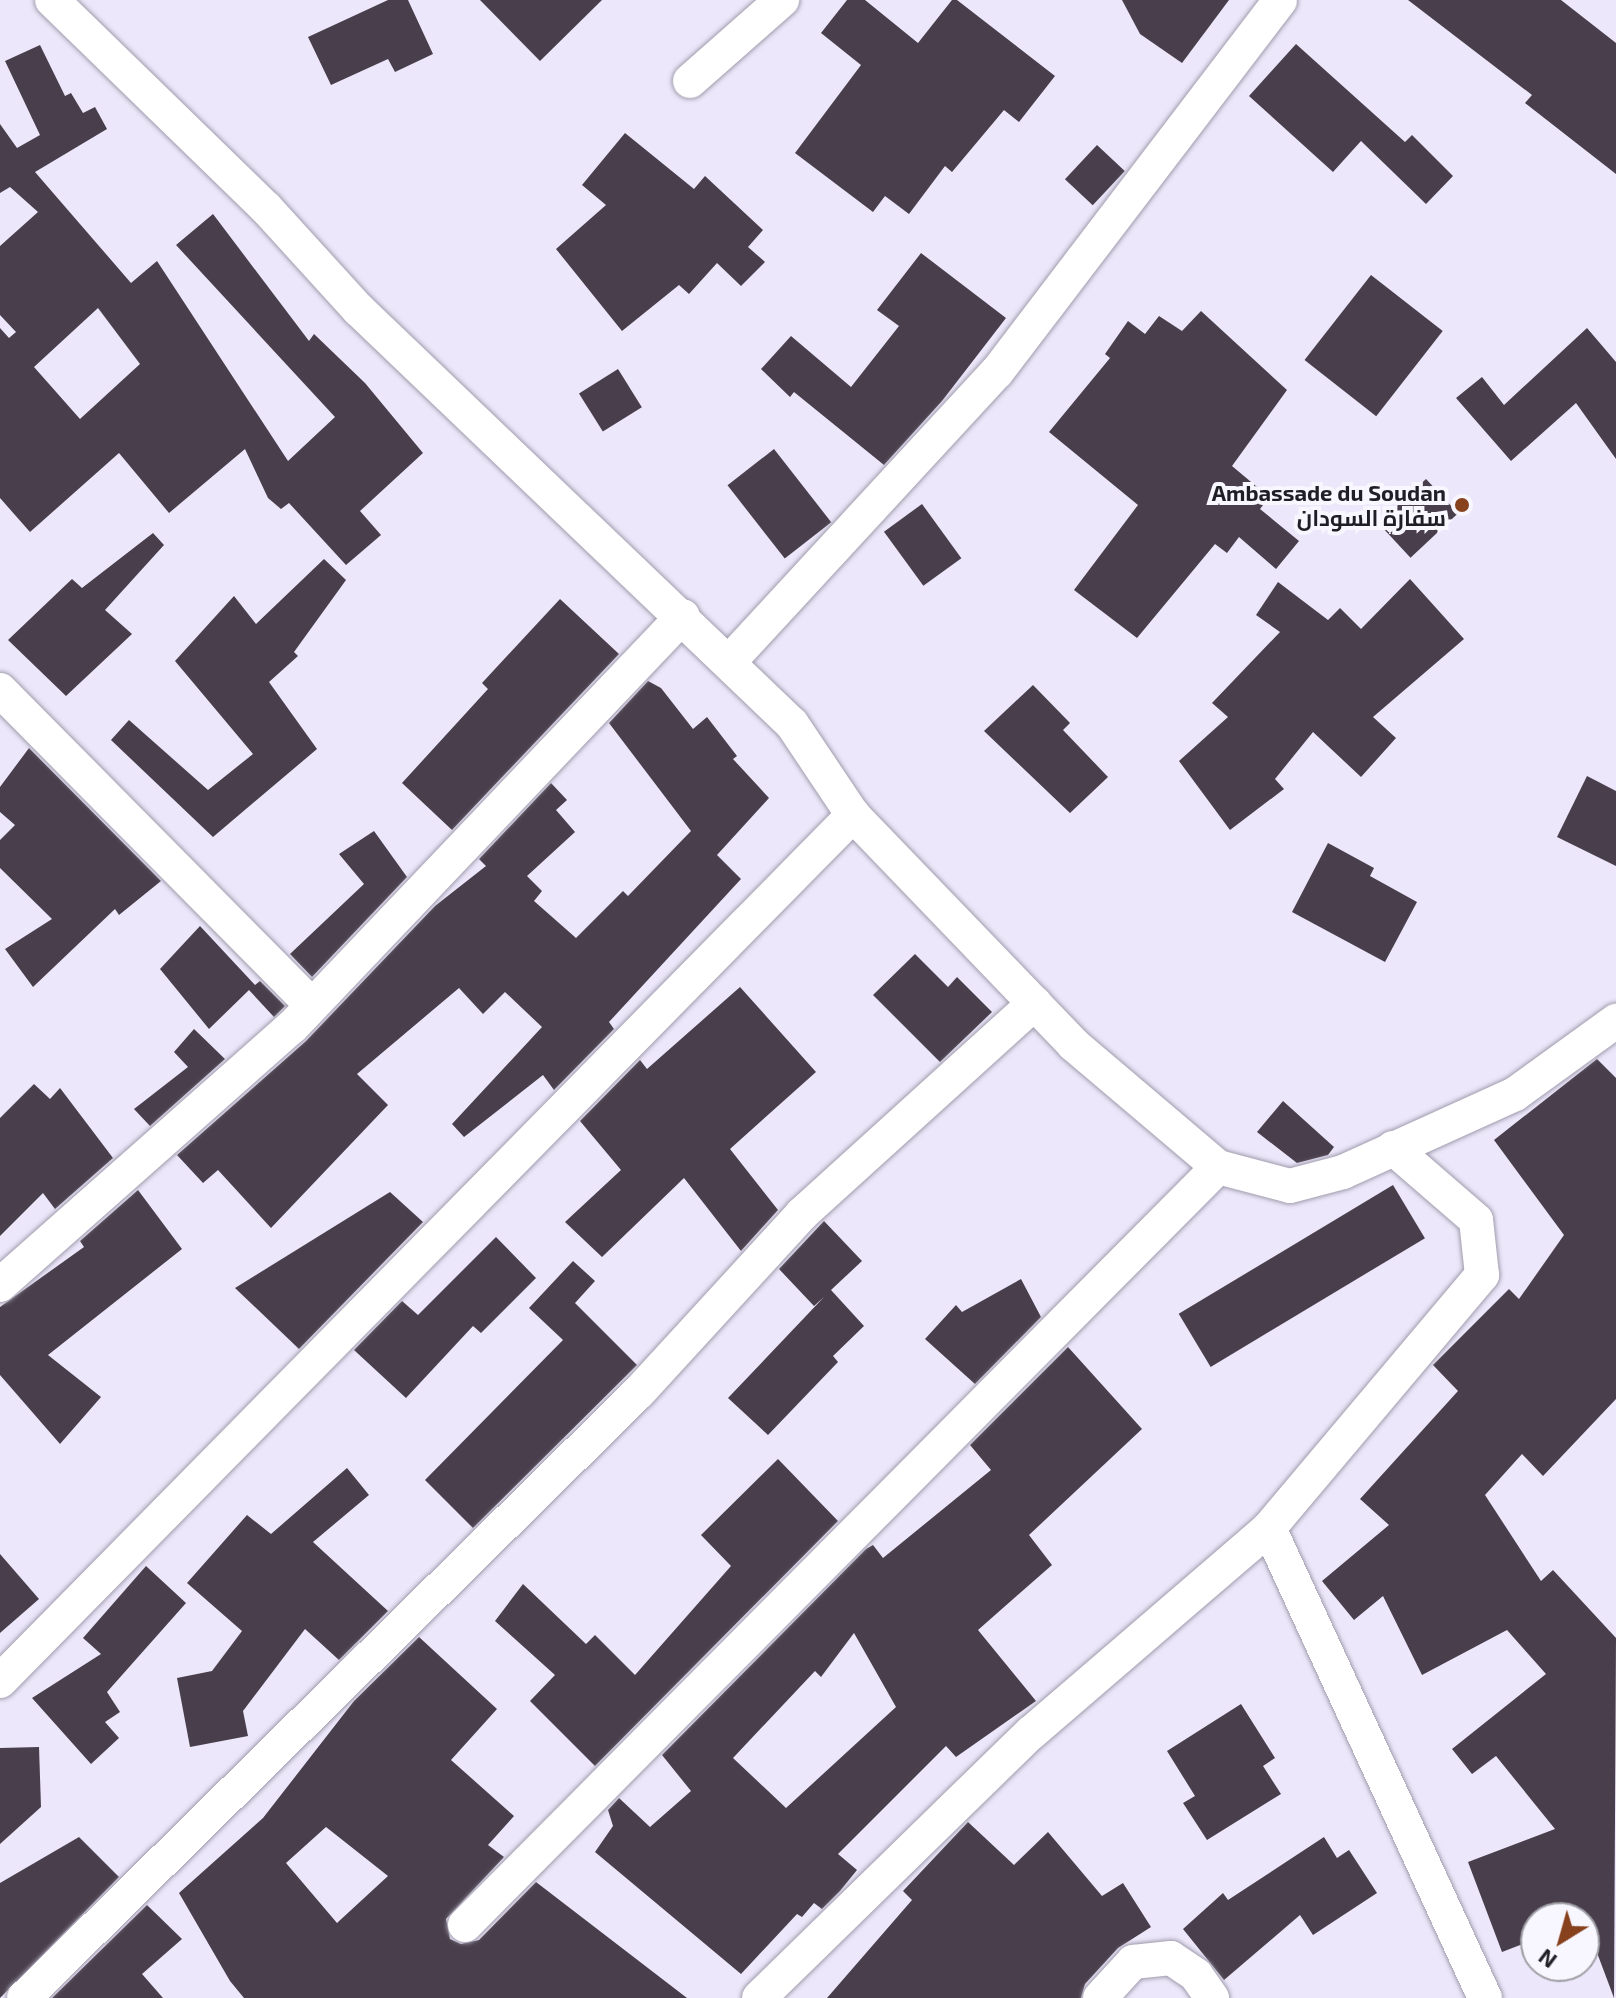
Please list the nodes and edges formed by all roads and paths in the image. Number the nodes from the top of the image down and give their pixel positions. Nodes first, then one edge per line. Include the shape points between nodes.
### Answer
1 (52, 0) edge
2 (782, 0) edge
3 (1280, 0) edge
4 (690, 81) dead end
5 (683, 616) junction
6 (729, 662) junction
7 (0, 690) edge
8 (853, 815) junction
9 (1035, 1003) junction
10 (312, 1005) junction
11 (1616, 1021) edge
12 (1393, 1148) junction
13 (1218, 1167) junction
14 (0, 1285) edge
15 (1269, 1528) junction
16 (0, 1681) edge
17 (465, 1925) dead end
18 (24, 1998) edge
19 (759, 1998) edge
20 (1100, 1998) edge
21 (1212, 1998) edge
22 (1485, 1998) edge

1 - 5 street via 266,208 358,309
2 - 4 street
3 - 6 street via 997,372
5 - 6 street
5 - 10 street
6 - 8 street via 792,724
7 - 10 street
8 - 9 street
8 - 16 street
9 - 13 street via 1144,1108
9 - 18 street via 802,1214 639,1392
10 - 14 street
11 - 12 street via 1515,1094
12 - 13 street via 1343,1172 1290,1186
12 - 15 street via 1476,1220 1482,1275
13 - 17 street
15 - 19 street via 1031,1733
15 - 22 street
20 - 21 street via 1133,1962 1171,1958 1196,1975

